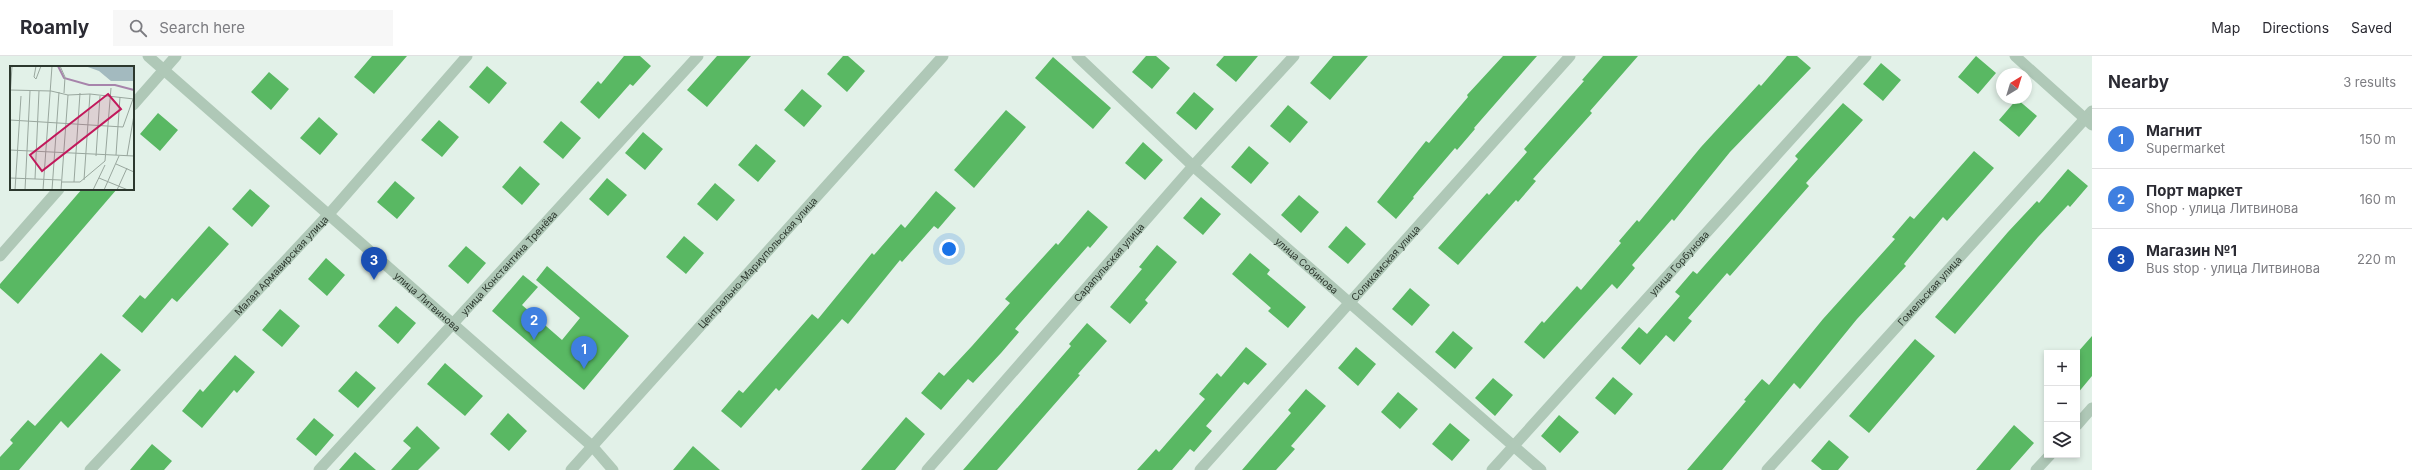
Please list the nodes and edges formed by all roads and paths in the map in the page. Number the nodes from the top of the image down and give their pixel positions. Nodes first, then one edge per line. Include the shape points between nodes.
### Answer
1 (148, 56) edge
2 (176, 56) edge
3 (467, 56) edge
4 (698, 56) edge
5 (944, 56) edge
6 (1077, 56) edge
7 (1294, 56) edge
8 (1570, 56) edge
9 (1866, 56) edge
10 (2015, 56) edge
11 (164, 70) junction
12 (134, 104) edge
13 (2090, 118) edge
14 (1193, 166) junction
15 (58, 190) edge
16 (329, 214) junction
17 (0, 256) edge
18 (1350, 302) junction
19 (453, 324) junction
20 (2092, 408) edge
21 (2080, 422) edge
22 (1514, 446) junction
23 (593, 447) junction
24 (2047, 458) edge
25 (90, 470) edge
26 (319, 470) edge
27 (571, 470) edge
28 (613, 470) edge
29 (926, 470) edge
30 (1200, 470) edge
31 (1492, 470) edge
32 (1541, 470) edge
33 (1768, 470) edge
34 (2036, 470) edge

1 - 11 street, улица Литвинова
2 - 11 street
3 - 16 street, Малая Армавирская улица
4 - 19 street, улица Константина Тренёва
5 - 23 street, Центрально-Мариупольская улица
6 - 14 street, улица Собинова
7 - 14 street, Сарапульская улица
8 - 18 street, Соликамская улица
9 - 22 street, улица Горбунова
10 - 13 street
11 - 12 street
11 - 16 street, улица Литвинова
13 - 33 street, Гомельская улица
14 - 18 street, улица Собинова
14 - 29 street, Сарапульская улица
15 - 17 street
16 - 19 street, улица Литвинова
16 - 25 street, Малая Армавирская улица
18 - 22 street, улица Собинова
18 - 30 street, Соликамская улица
19 - 23 street, улица Литвинова
19 - 26 street, улица Константина Тренёва
20 - 21 street
22 - 31 street, улица Горбунова
22 - 32 street, улица Собинова
23 - 27 street, Центрально-Мариупольская улица
23 - 28 street, улица Литвинова
24 - 34 street

